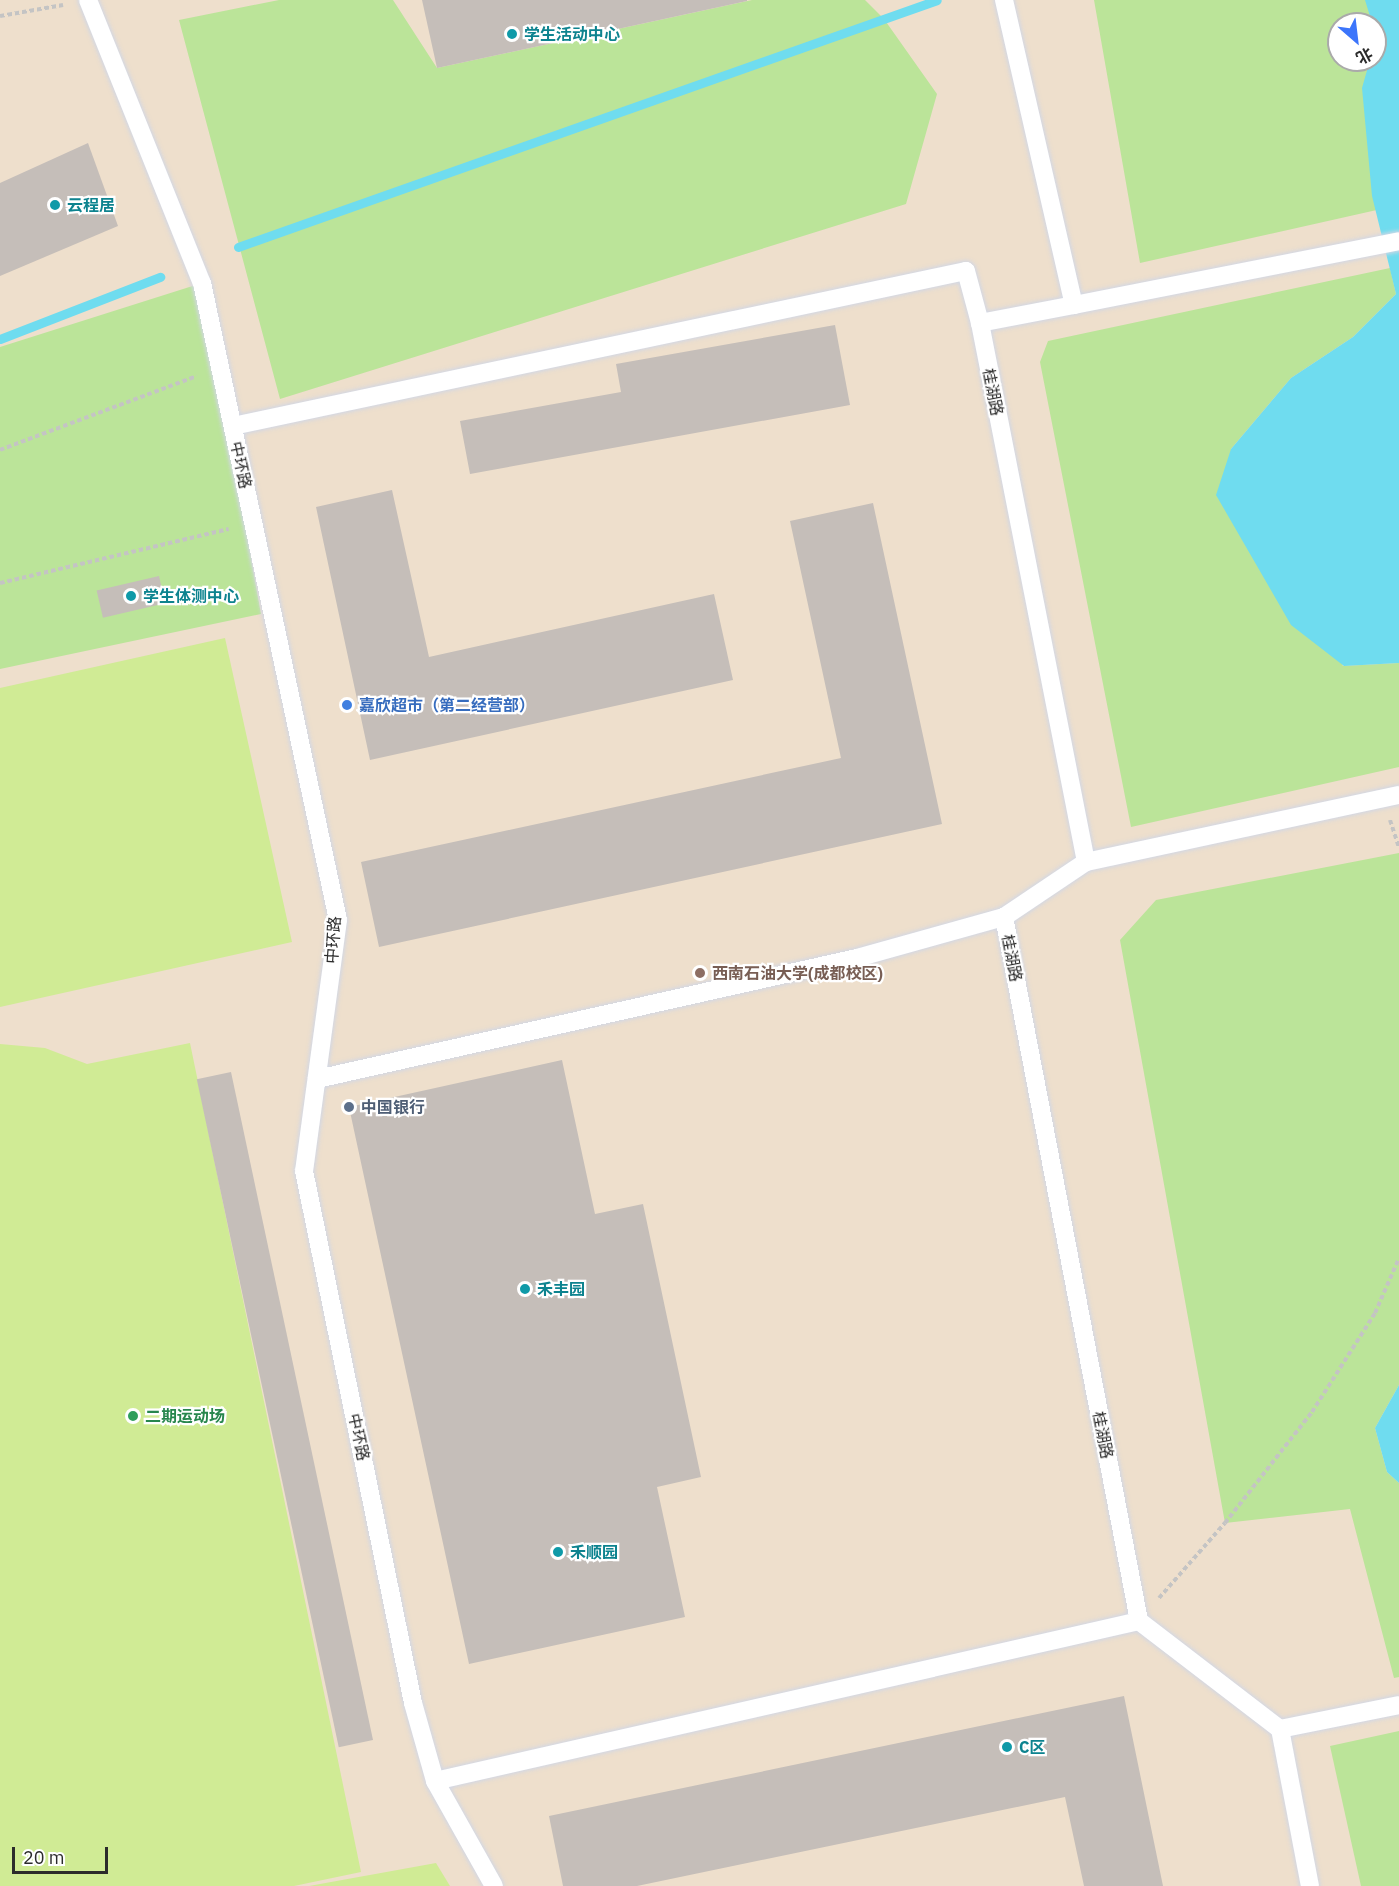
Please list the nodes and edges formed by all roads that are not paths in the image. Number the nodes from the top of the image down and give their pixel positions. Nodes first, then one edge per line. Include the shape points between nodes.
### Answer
1 (88, 0) edge
2 (1004, 0) edge
3 (1399, 241) edge
4 (1074, 305) junction
5 (980, 323) junction
6 (233, 426) junction
7 (1399, 795) edge
8 (1086, 862) junction
9 (1004, 917) junction
10 (317, 1079) junction
11 (1139, 1621) junction
12 (1399, 1705) edge
13 (1280, 1729) junction
14 (435, 1781) junction
15 (494, 1886) edge
16 (1310, 1886) edge

1 - 6 lane, 中环路 via 200,273
2 - 4 lane
3 - 4 lane
4 - 5 lane
5 - 6 lane, 桂湖路 via 966,271
5 - 8 lane, 桂湖路
6 - 10 lane, 中环路 via 338,920
7 - 8 lane
8 - 9 lane
9 - 10 lane via 857,958
9 - 11 lane, 桂湖路
10 - 14 lane, 中环路 via 304,1171 413,1703
11 - 13 lane
11 - 14 lane
12 - 13 lane
13 - 16 lane
14 - 15 lane, 中环路

